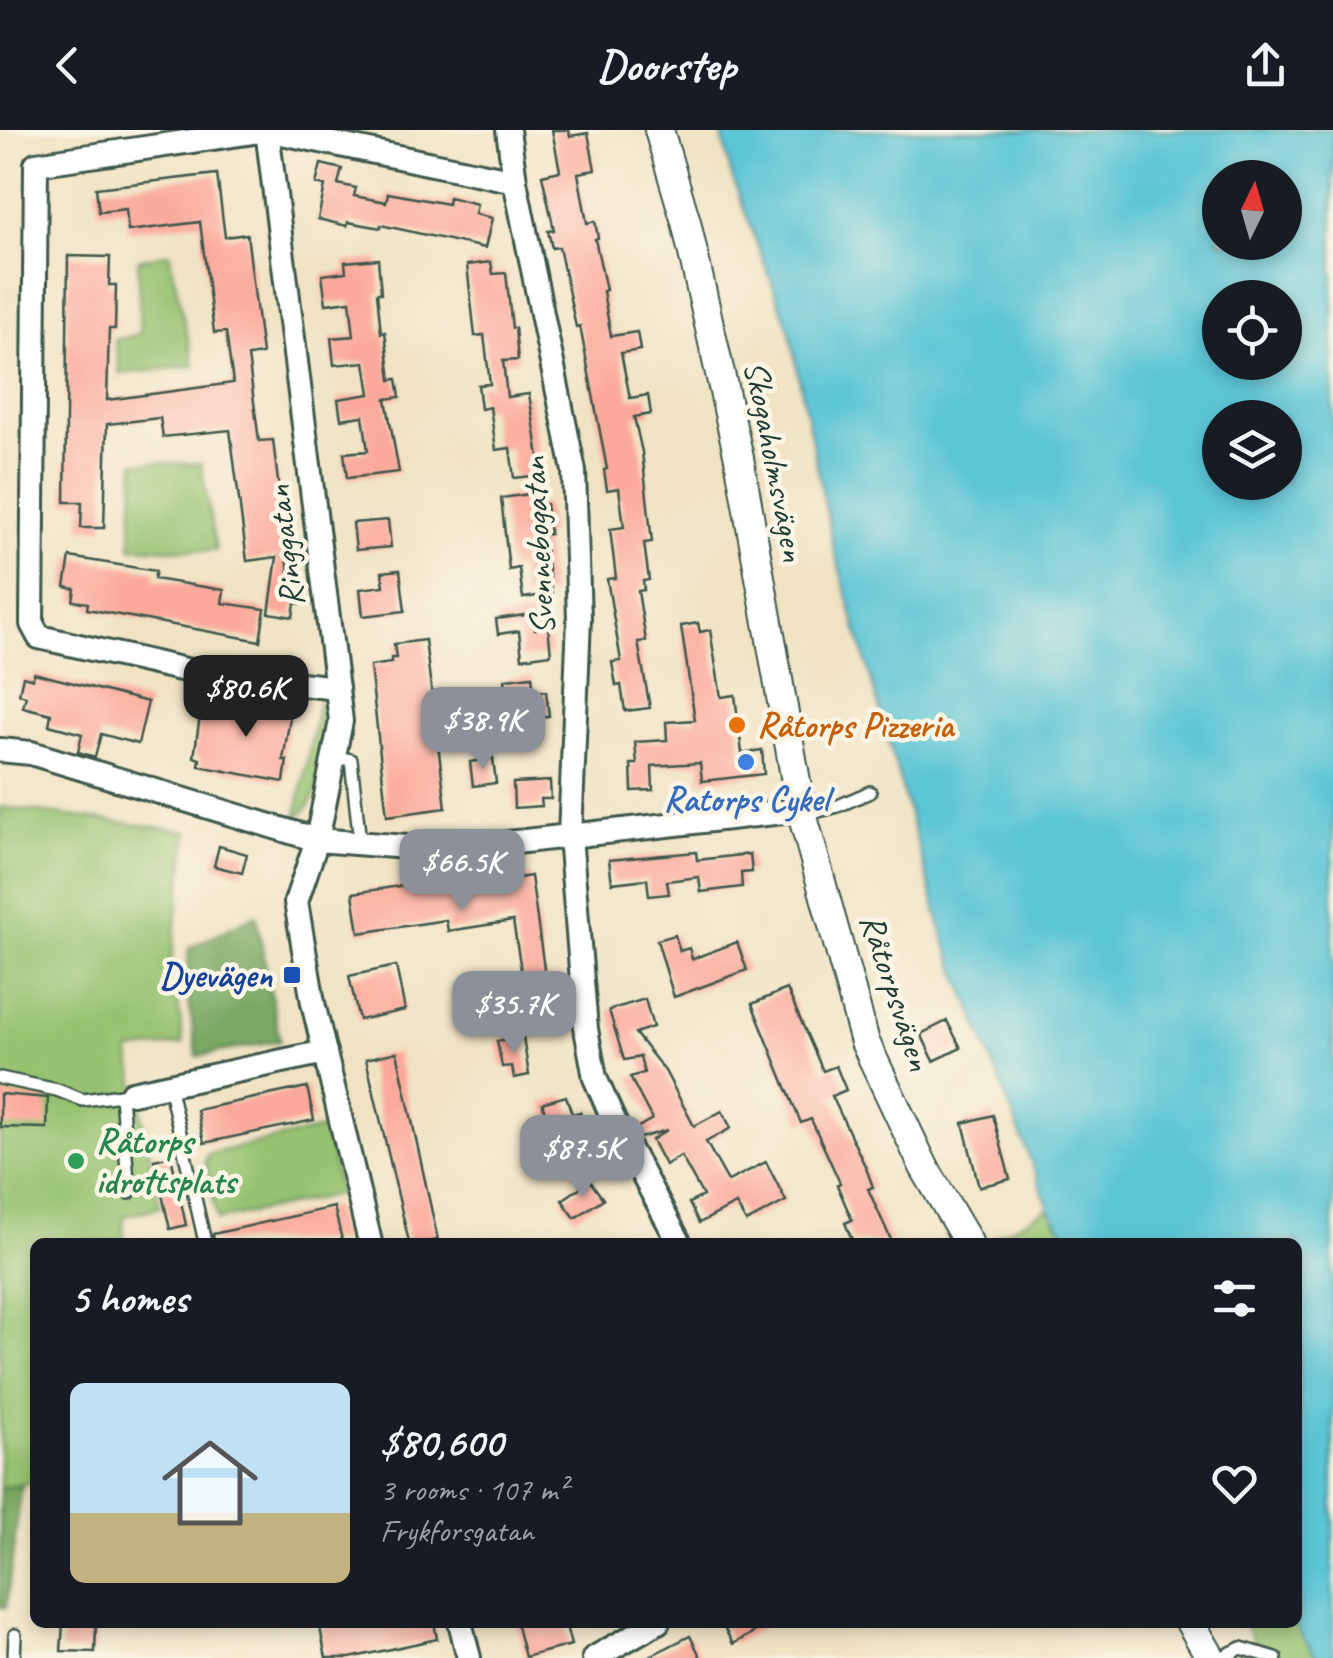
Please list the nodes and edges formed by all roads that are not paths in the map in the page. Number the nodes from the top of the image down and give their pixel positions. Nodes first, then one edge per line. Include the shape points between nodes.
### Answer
1 (267, 130) edge
2 (508, 130) edge
3 (659, 130) edge
4 (515, 182) junction
5 (338, 688) junction
6 (0, 750) edge
7 (336, 757) junction
8 (870, 792) dead end
9 (802, 812) junction
10 (570, 836) junction
11 (317, 840) junction
12 (360, 843) junction
13 (325, 1052) junction
14 (0, 1078) edge
15 (169, 1085) junction
16 (126, 1094) junction
17 (129, 1192) dead end
18 (204, 1238) edge
19 (369, 1238) edge
20 (678, 1238) edge
21 (966, 1238) edge
22 (462, 1628) edge
23 (647, 1628) edge
24 (1194, 1628) edge
25 (15, 1635) dead end
26 (14, 1658) edge
27 (469, 1658) edge
28 (594, 1658) edge
29 (1211, 1658) edge
30 (1221, 1658) edge
31 (1276, 1658) edge

1 - 4 street
1 - 5 street, Ringgatan
1 - 5 street via 36,164 32,624 39,637 194,672
2 - 4 street, Svennebogatan
3 - 9 street, Skogaholmsvägen via 739,458
4 - 10 street, Svennebogatan via 574,472 579,619
5 - 7 street, Ringgatan
6 - 11 street via 30,753
7 - 11 street, Ringgatan
7 - 12 lane via 352,760
8 - 9 lane
9 - 10 street
9 - 21 street, Råtorpsvägen via 866,1042
10 - 12 street via 445,850
10 - 20 street, Svennebogatan via 595,1078
11 - 12 street
11 - 13 street, Ringgatan via 296,902
13 - 15 street
13 - 19 street, Ringgatan
14 - 16 lane via 83,1100
15 - 16 street
15 - 18 lane
16 - 17 lane
22 - 27 street
23 - 28 street
24 - 29 street
25 - 26 lane
30 - 31 lane via 1242,1648

